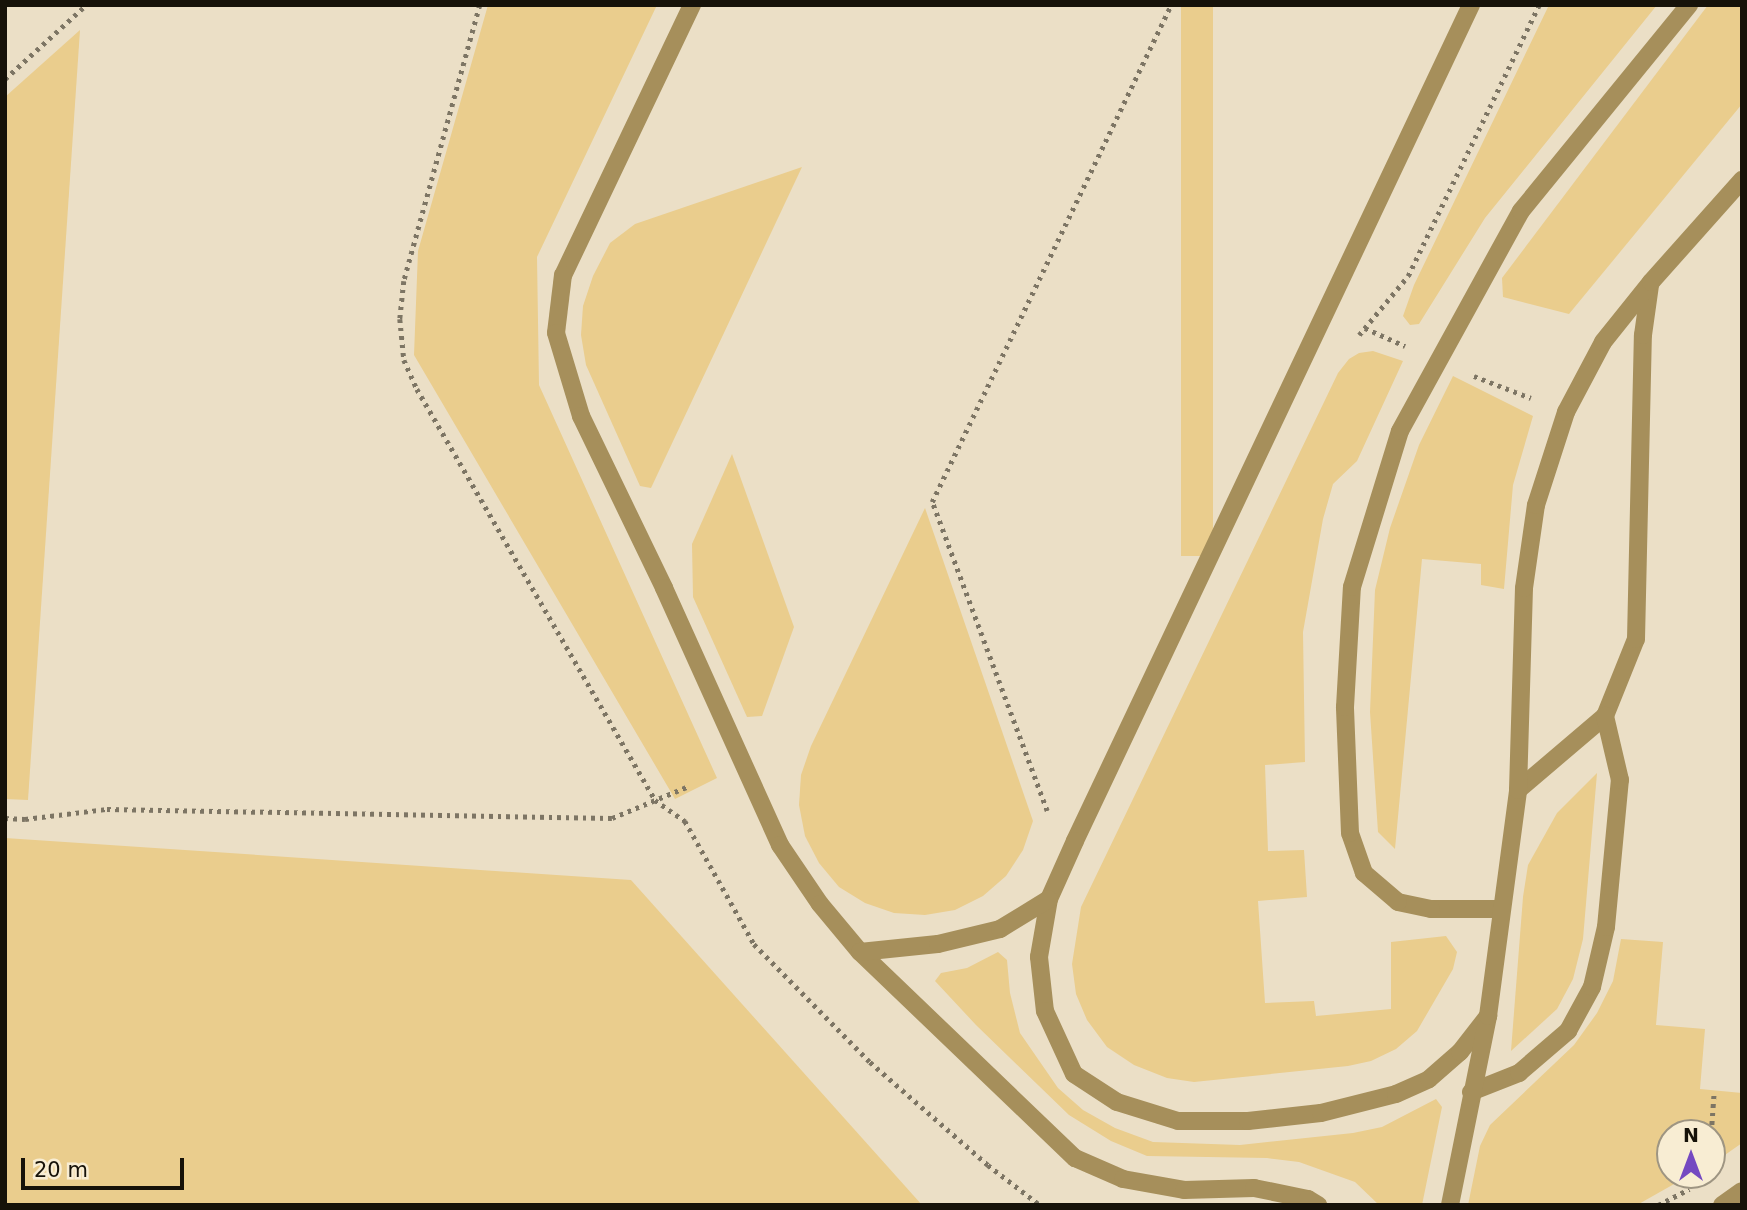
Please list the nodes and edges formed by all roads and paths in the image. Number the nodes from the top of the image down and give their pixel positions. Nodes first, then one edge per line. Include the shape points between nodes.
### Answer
1 (86, 5) edge
2 (480, 5) edge
3 (692, 5) edge
4 (1171, 5) edge
5 (1471, 5) edge
6 (1539, 5) edge
7 (1689, 5) edge
8 (5, 79) edge
9 (1742, 180) edge
10 (1651, 282) junction
11 (1357, 337) dead end
12 (1605, 716) junction
13 (689, 786) dead end
14 (1518, 790) junction
15 (655, 800) junction
16 (5, 818) edge
17 (1075, 841) junction
18 (1049, 899) junction
19 (1501, 909) junction
20 (860, 952) junction
21 (1488, 1016) junction
22 (1714, 1091) dead end
23 (1471, 1093) junction
24 (1712, 1119) edge
25 (1742, 1191) edge
26 (1040, 1205) edge
27 (1318, 1205) edge
28 (1450, 1205) edge
29 (1722, 1205) edge

1 - 8 path
2 - 15 path via 404,281 400,319 404,360
3 - 20 lane via 563,275 556,333 581,416 780,845
4 - 17 path via 932,502 1043,806
5 - 17 lane
6 - 11 path via 1408,275
7 - 19 lane via 1521,211 1400,431 1352,587 1345,707 1350,833 1364,873 1398,902 1431,909
9 - 10 lane
10 - 12 lane via 1643,335 1636,639
10 - 14 lane via 1603,342 1566,412 1536,505 1524,588
12 - 14 lane
12 - 23 lane via 1620,780 1606,927 1592,987 1567,1031 1520,1073
13 - 15 path
14 - 19 lane
15 - 16 path via 612,818 107,809
15 - 26 path via 685,821 754,944 870,1062
17 - 18 lane
18 - 20 lane via 1000,929 938,944
18 - 21 lane via 1040,957 1045,1011 1074,1074 1117,1102 1178,1121 1248,1121 1321,1113 1396,1094 1440,1070
19 - 21 lane
20 - 27 lane via 1075,1158 1123,1179 1184,1190 1254,1188
21 - 23 lane
22 - 24 path
23 - 28 lane
25 - 29 lane

